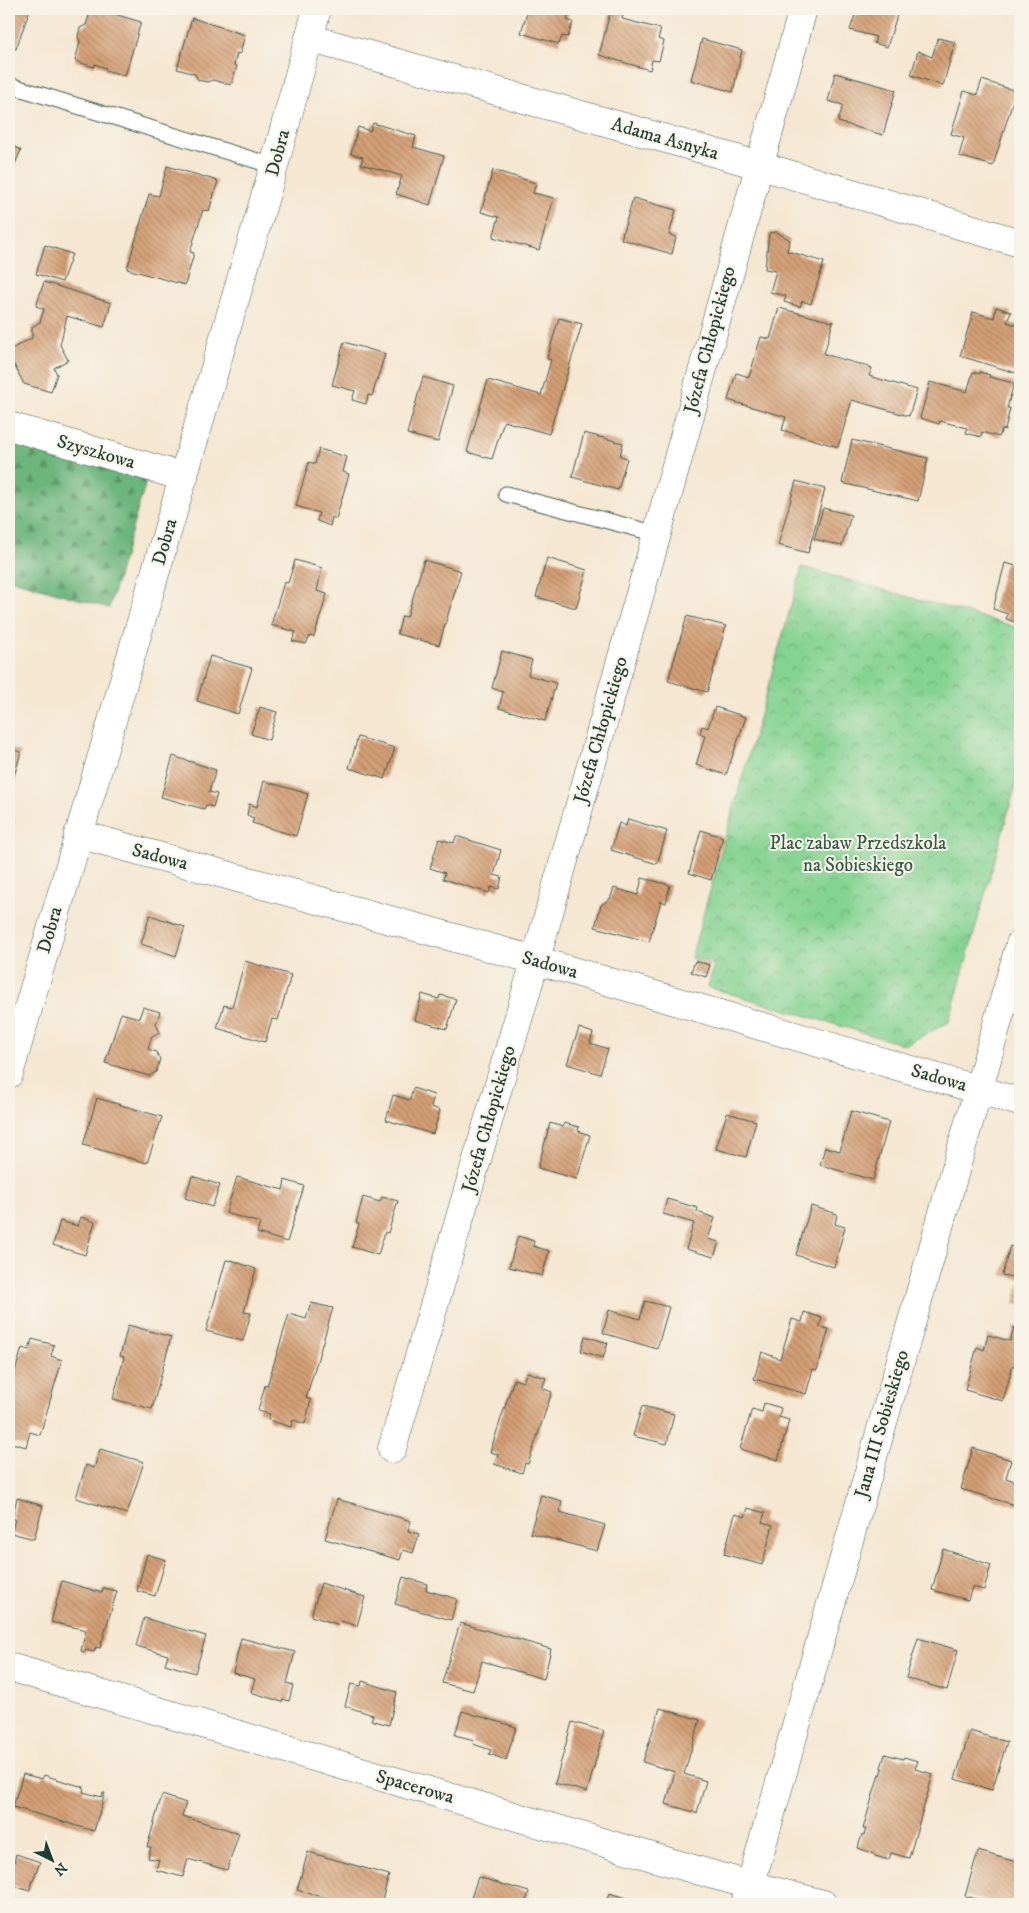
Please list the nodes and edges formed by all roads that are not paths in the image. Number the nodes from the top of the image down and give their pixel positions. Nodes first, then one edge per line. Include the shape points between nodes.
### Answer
1 (317, 9) edge
2 (803, 9) edge
3 (309, 38) junction
4 (9, 85) edge
5 (758, 165) junction
6 (274, 166) junction
7 (1020, 243) edge
8 (9, 426) edge
9 (184, 477) junction
10 (506, 494) dead end
11 (657, 534) junction
12 (78, 834) junction
13 (1020, 944) edge
14 (535, 960) junction
15 (9, 1074) edge
16 (979, 1090) junction
17 (1020, 1102) edge
18 (392, 1449) dead end
19 (9, 1667) edge
20 (747, 1895) edge
21 (823, 1904) edge

1 - 3 street, Dobra
2 - 5 street, Józefa Chłopickiego
3 - 5 street, Adama Asnyka
3 - 6 street, Dobra
4 - 6 lane
5 - 7 street, Adama Asnyka
5 - 11 street, Józefa Chłopickiego
6 - 9 street, Dobra
8 - 9 street, Szyszkowa
9 - 12 street, Dobra
10 - 11 lane
11 - 14 street, Józefa Chłopickiego
12 - 14 street, Sadowa
12 - 15 street, Dobra
13 - 16 street, Jana III Sobieskiego
14 - 16 street, Sadowa
14 - 18 street, Józefa Chłopickiego
16 - 17 street, Sadowa
16 - 20 street, Jana III Sobieskiego
19 - 20 street, Spacerowa
20 - 21 street, Spacerowa

